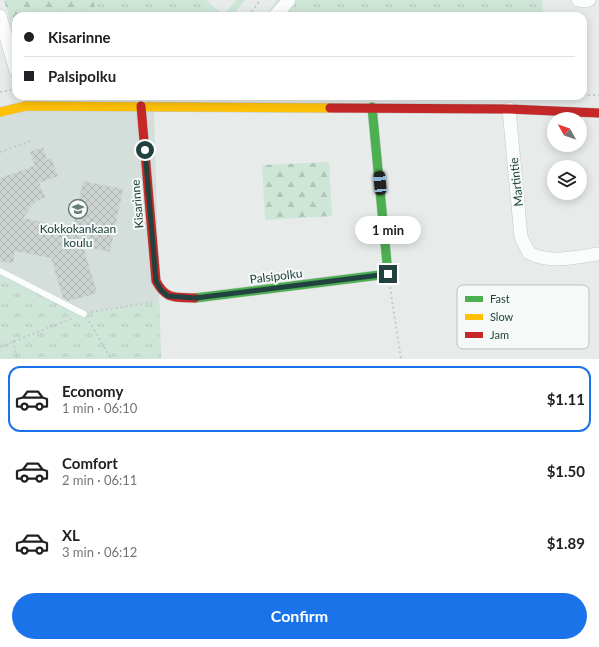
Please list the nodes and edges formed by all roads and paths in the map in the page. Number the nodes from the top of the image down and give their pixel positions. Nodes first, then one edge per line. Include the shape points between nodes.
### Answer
1 (260, 0) edge
2 (289, 0) edge
3 (578, 0) edge
4 (589, 0) edge
5 (252, 12) edge
6 (278, 12) edge
7 (0, 16) edge
8 (12, 57) edge
9 (12, 90) edge
10 (0, 92) edge
11 (587, 95) edge
12 (599, 96) edge
13 (25, 101) edge
14 (254, 101) edge
15 (141, 106) junction
16 (372, 107) junction
17 (509, 109) junction
18 (0, 112) edge
19 (599, 113) edge
20 (31, 141) dead end
21 (0, 152) edge
22 (599, 254) edge
23 (0, 271) edge
24 (388, 274) junction
25 (168, 296) junction
26 (84, 314) junction
27 (13, 341) junction
28 (0, 347) edge
29 (17, 359) edge
30 (112, 359) edge
31 (401, 359) edge

1 - 5 path
2 - 6 street
3 - 4 street
7 - 8 street
9 - 10 path
11 - 12 path
13 - 15 street
13 - 18 street
14 - 15 street
14 - 16 street
15 - 25 street, Kisarinne via 156,281
16 - 17 street
16 - 24 street
17 - 19 street
17 - 22 street, Martintie via 522,236 529,253 541,259 551,260
20 - 21 path
23 - 26 lane
24 - 25 street, Palsipolku via 195,298
24 - 31 path
25 - 26 path via 159,301
26 - 27 path
26 - 30 path
27 - 28 path
27 - 29 path

